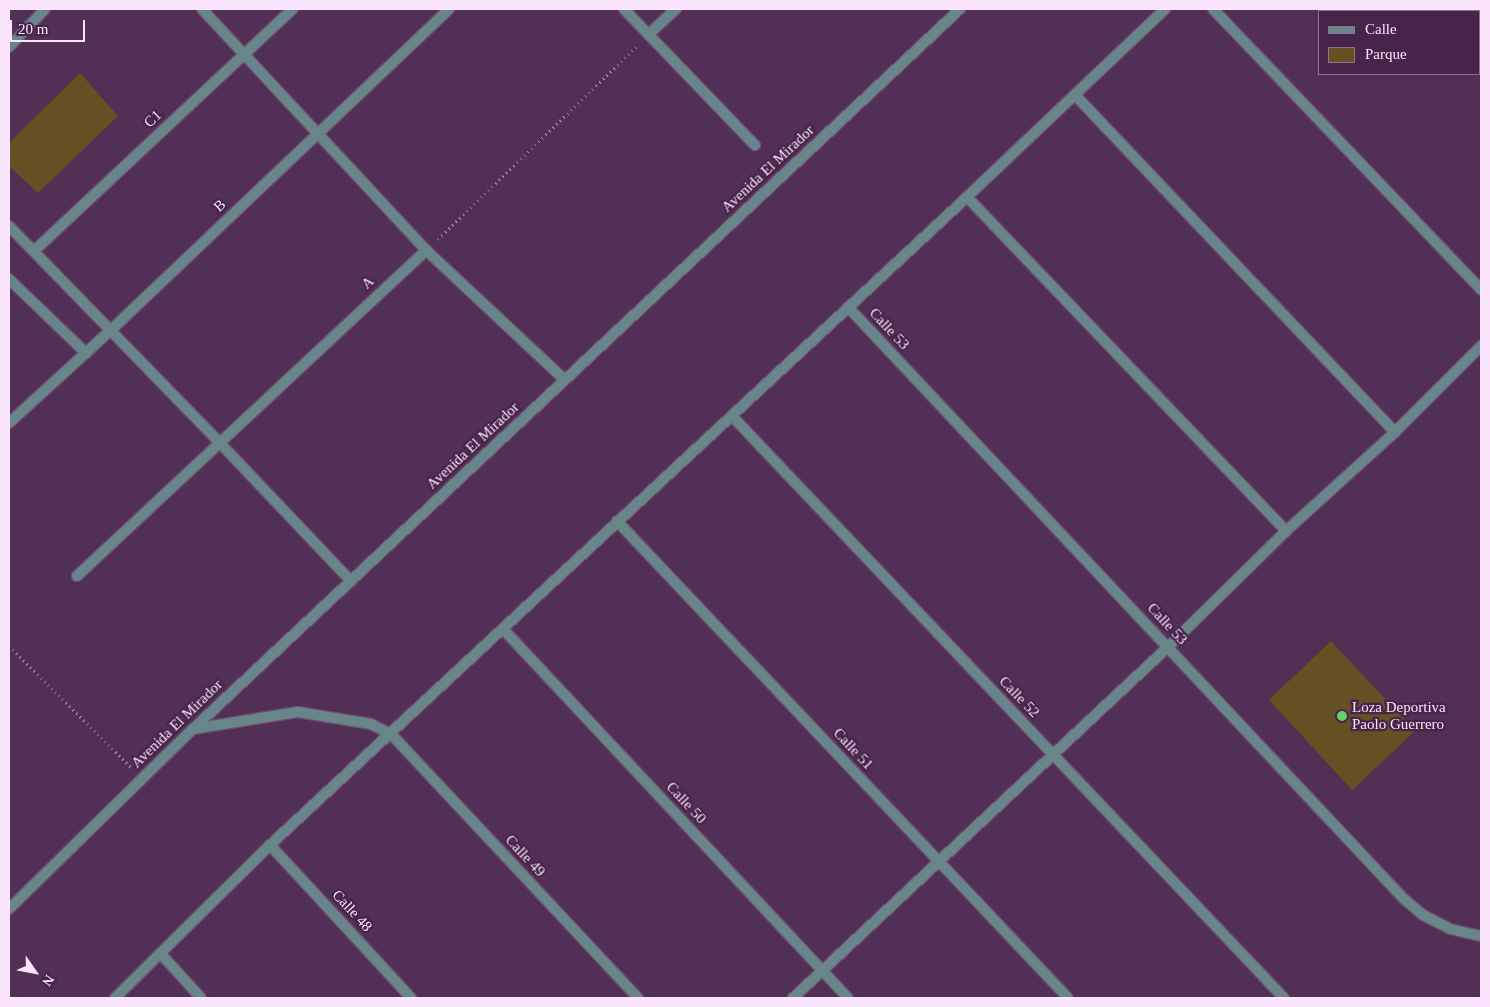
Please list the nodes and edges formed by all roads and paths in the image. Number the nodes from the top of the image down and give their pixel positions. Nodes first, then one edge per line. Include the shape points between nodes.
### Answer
1 (45, 9) edge
2 (202, 9) edge
3 (293, 9) edge
4 (449, 9) edge
5 (624, 9) edge
6 (676, 9) edge
7 (960, 9) edge
8 (1165, 9) edge
9 (1214, 9) edge
10 (649, 34) junction
11 (9, 47) edge
12 (244, 55) junction
13 (1075, 95) junction
14 (318, 134) junction
15 (755, 145) dead end
16 (967, 197) junction
17 (9, 226) edge
18 (426, 250) junction
19 (34, 251) junction
20 (9, 279) edge
21 (1481, 289) edge
22 (848, 307) junction
23 (111, 330) junction
24 (1481, 346) edge
25 (86, 353) junction
26 (565, 380) junction
27 (732, 416) junction
28 (9, 423) edge
29 (1396, 432) junction
30 (219, 442) junction
31 (617, 520) junction
32 (1286, 531) junction
33 (77, 576) dead end
34 (351, 581) junction
35 (503, 629) junction
36 (9, 646) edge
37 (1168, 647) junction
38 (193, 728) junction
39 (391, 734) junction
40 (1053, 754) junction
41 (142, 778) junction
42 (270, 845) junction
43 (939, 862) junction
44 (9, 909) edge
45 (1481, 936) edge
46 (161, 954) junction
47 (822, 971) junction
48 (115, 998) edge
49 (201, 998) edge
50 (412, 998) edge
51 (638, 998) edge
52 (793, 998) edge
53 (848, 998) edge
54 (1068, 998) edge
55 (1284, 998) edge

1 - 11 street
2 - 12 street
3 - 12 street, C1
4 - 14 street, B
5 - 10 street
6 - 10 street
7 - 26 street, Avenida El Mirador
8 - 13 street
9 - 21 street
10 - 15 street
10 - 18 path
12 - 14 street
12 - 19 street, C1
13 - 16 street
13 - 29 street
14 - 18 street
14 - 23 street, B
16 - 22 street
16 - 32 street
17 - 19 street
18 - 26 street
18 - 30 street, A
19 - 23 street
20 - 25 street
22 - 27 street
22 - 37 street, Calle 53
23 - 25 street, B
23 - 30 street
24 - 29 street
25 - 28 street, B
26 - 34 street, Avenida El Mirador
27 - 31 street
27 - 40 street, Calle 52
29 - 32 street
30 - 33 street, A
30 - 34 street
31 - 35 street
31 - 43 street, Calle 51
32 - 37 street
34 - 38 street, Avenida El Mirador
35 - 39 street
35 - 47 street, Calle 50
36 - 41 path
37 - 40 street
37 - 45 street, Calle 53 via 1404,899 1423,915 1450,929
38 - 39 street via 298,712 371,724
38 - 41 street, Avenida El Mirador
39 - 42 street
39 - 51 street, Calle 49
40 - 43 street
40 - 55 street, Calle 52
41 - 44 street, Avenida El Mirador
42 - 46 street
42 - 50 street, Calle 48
43 - 47 street
43 - 54 street, Calle 51
46 - 48 street
46 - 49 street
47 - 52 street
47 - 53 street, Calle 50

